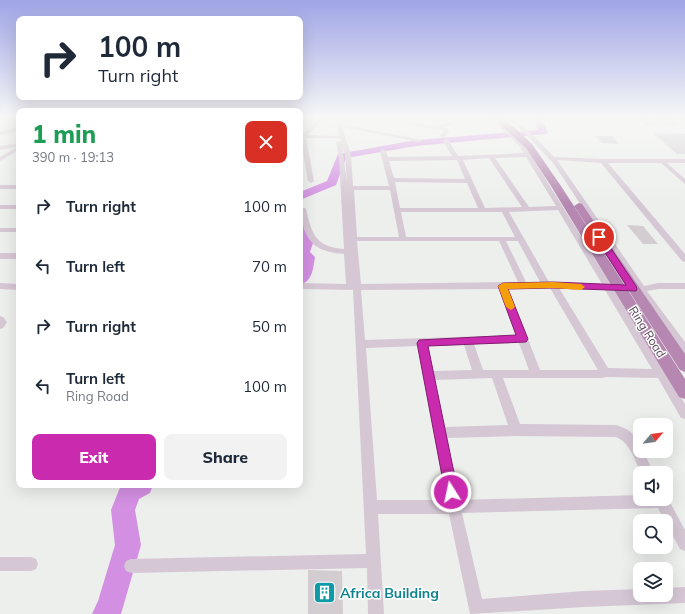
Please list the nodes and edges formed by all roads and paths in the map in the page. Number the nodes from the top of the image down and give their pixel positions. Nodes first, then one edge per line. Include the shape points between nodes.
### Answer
1 (304, 148) edge
2 (342, 148) edge
3 (343, 148) edge
4 (450, 148) edge
5 (524, 148) edge
6 (530, 148) edge
7 (536, 148) edge
8 (541, 148) edge
9 (16, 150) edge
10 (383, 151) dead end
11 (345, 155) junction
12 (526, 155) junction
13 (457, 158) junction
14 (492, 158) junction
15 (555, 158) junction
16 (0, 159) edge
17 (386, 159) junction
18 (603, 161) junction
19 (685, 161) edge
20 (663, 162) junction
21 (392, 180) junction
22 (311, 181) dead end
23 (468, 181) junction
24 (685, 182) edge
25 (0, 186) edge
26 (16, 187) edge
27 (351, 188) junction
28 (392, 188) junction
29 (0, 207) edge
30 (16, 207) edge
31 (560, 208) junction
32 (527, 209) junction
33 (303, 210) dead end
34 (398, 210) junction
35 (482, 210) junction
36 (504, 210) junction
37 (0, 230) edge
38 (16, 230) edge
39 (501, 238) junction
40 (354, 239) junction
41 (403, 239) junction
42 (521, 239) junction
43 (348, 252) junction
44 (0, 256) edge
45 (16, 256) edge
46 (685, 259) edge
47 (549, 285) junction
48 (0, 286) edge
49 (16, 286) edge
50 (303, 286) edge
51 (503, 286) junction
52 (524, 286) junction
53 (685, 286) edge
54 (354, 287) junction
55 (614, 288) junction
56 (638, 289) junction
57 (0, 319) edge
58 (0, 325) edge
59 (523, 339) junction
60 (468, 341) junction
61 (422, 343) junction
62 (360, 344) junction
63 (685, 350) edge
64 (685, 366) edge
65 (603, 372) junction
66 (479, 374) junction
67 (536, 374) junction
68 (661, 374) junction
69 (496, 375) junction
70 (428, 376) junction
71 (685, 392) edge
72 (685, 414) edge
73 (516, 430) junction
74 (441, 433) junction
75 (644, 466) edge
76 (633, 501) edge
77 (665, 506) edge
78 (371, 507) junction
79 (454, 507) junction
80 (685, 544) edge
81 (373, 561) junction
82 (0, 564) edge
83 (31, 564) dead end
84 (131, 566) dead end
85 (685, 595) edge
86 (477, 611) edge
87 (376, 614) edge

1 - 22 street
2 - 11 street
3 - 11 street
4 - 13 street
5 - 12 street
6 - 55 highway, Ring Road via 556,186
7 - 56 highway, Ring Road via 546,157
8 - 15 street
9 - 16 street
10 - 17 street
11 - 27 street
11 - 43 street
12 - 14 street
12 - 31 street
13 - 14 street
13 - 17 street
13 - 23 street
14 - 32 street
15 - 18 street
15 - 56 street
17 - 21 street
18 - 20 street
18 - 46 street
19 - 20 street
20 - 24 street
21 - 23 street
21 - 28 street
23 - 35 street
25 - 26 street
27 - 28 street
27 - 40 street
28 - 34 street
29 - 30 street
31 - 32 street
31 - 55 street
32 - 36 street
33 - 43 street via 306,227 313,240 328,250
34 - 35 street
34 - 41 street
35 - 36 street
36 - 42 street
37 - 38 street
39 - 41 street
39 - 42 street
39 - 52 street
40 - 41 street
40 - 54 street
42 - 47 street
43 - 54 street
44 - 45 street
47 - 52 street
47 - 55 street
47 - 65 street via 603,368
48 - 49 street
50 - 54 street
51 - 52 street
51 - 54 street
51 - 59 street
53 - 56 street
54 - 62 street
55 - 56 street
55 - 68 street
55 - 71 highway, Ring Road
56 - 63 street
56 - 64 highway, Ring Road
57 - 58 street
59 - 60 street
59 - 67 street
60 - 61 street
60 - 66 street
61 - 62 street
61 - 70 street
62 - 78 street
65 - 67 street
65 - 68 street
66 - 69 street
66 - 70 street
67 - 69 street
68 - 72 street
69 - 73 street
70 - 74 street
73 - 74 street
73 - 75 street via 624,433 630,438
74 - 79 street
76 - 79 street
77 - 80 street
78 - 79 street
78 - 81 street
79 - 86 street
81 - 84 street
81 - 87 street
82 - 83 street
85 - 86 street via 584,599

